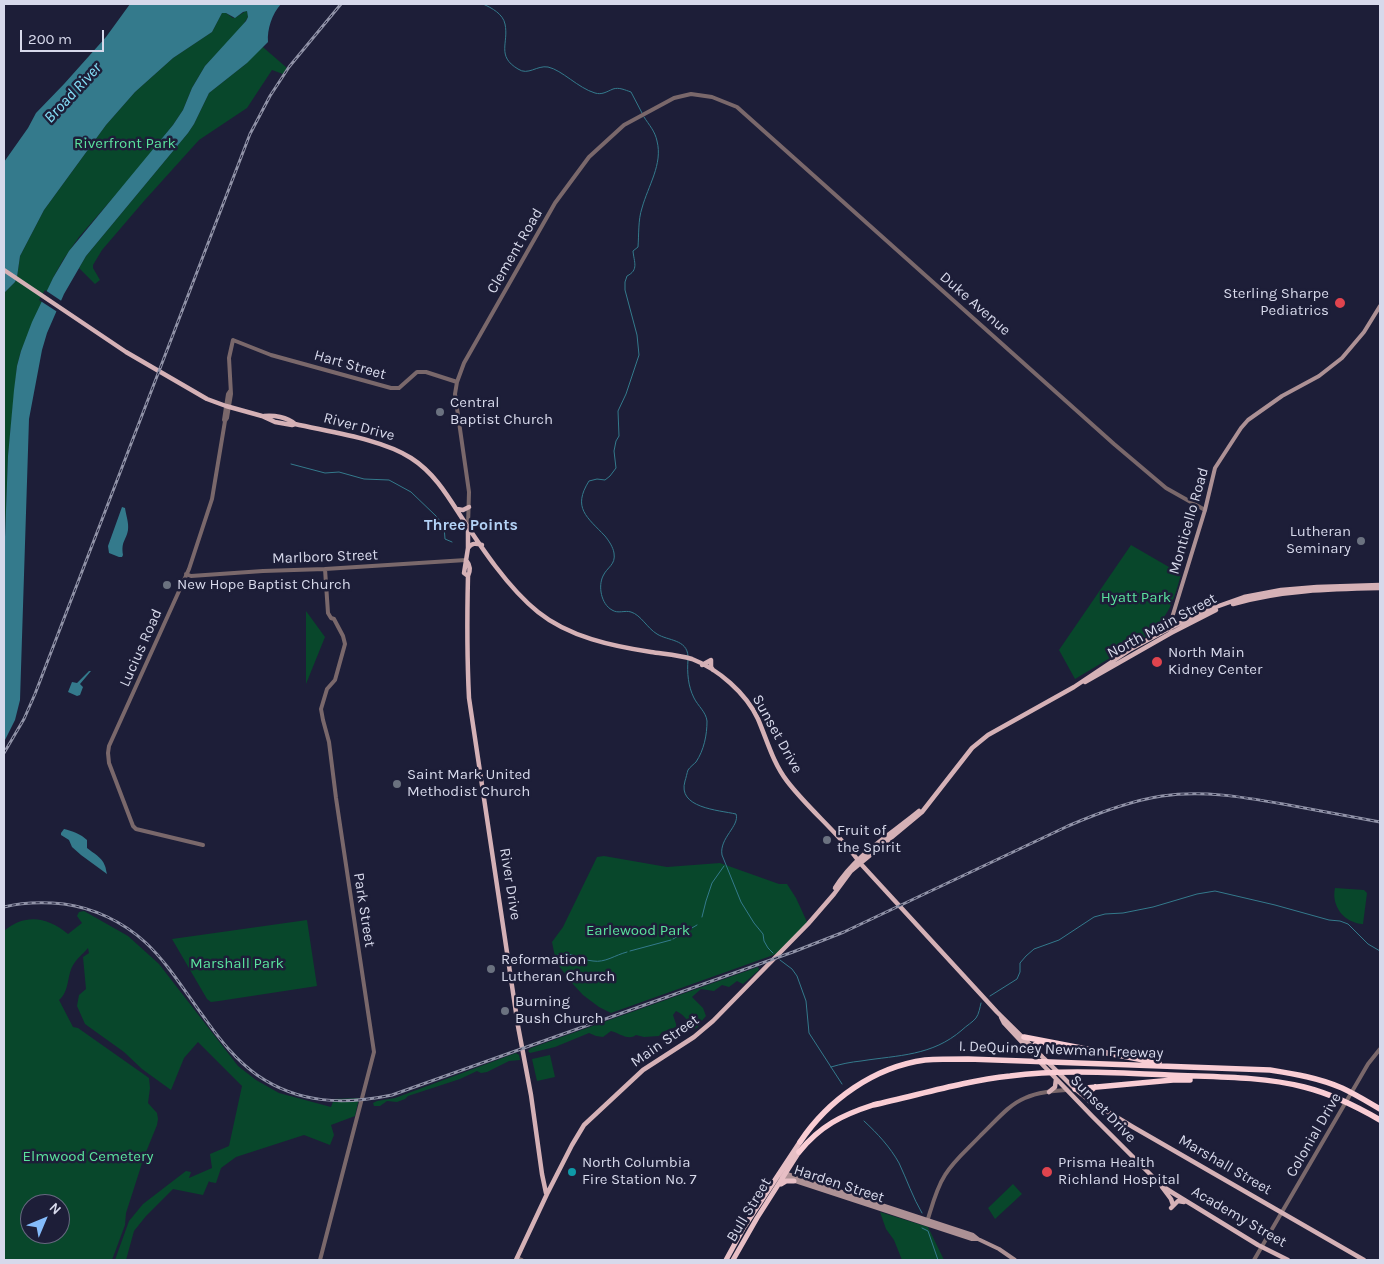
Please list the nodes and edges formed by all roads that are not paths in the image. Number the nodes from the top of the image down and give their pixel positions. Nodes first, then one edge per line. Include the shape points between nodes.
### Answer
1 (737, 107) joint
2 (4, 270) edge
3 (1380, 306) edge
4 (233, 340) joint
5 (456, 382) junction
6 (227, 407) junction
7 (469, 507) junction
8 (456, 508) junction
9 (1205, 510) junction
10 (468, 526) junction
11 (482, 545) junction
12 (468, 548) junction
13 (466, 560) junction
14 (325, 569) junction
15 (186, 574) junction
16 (1380, 587) edge
17 (1170, 631) junction
18 (702, 665) junction
19 (714, 671) junction
20 (203, 844) dead end
21 (859, 862) junction
22 (997, 1012) junction
23 (1018, 1023) dead end
24 (1016, 1029) junction
25 (1024, 1037) junction
26 (1062, 1045) junction
27 (1034, 1046) junction
28 (1380, 1049) edge
29 (1035, 1056) junction
30 (1214, 1068) junction
31 (1217, 1077) junction
32 (1055, 1078) junction
33 (1095, 1087) junction
34 (1075, 1088) junction
35 (1067, 1090) junction
36 (1048, 1092) junction
37 (1090, 1101) junction
38 (1085, 1109) junction
39 (1380, 1109) edge
40 (1380, 1120) edge
41 (800, 1142) joint
42 (800, 1152) joint
43 (783, 1174) junction
44 (794, 1181) junction
45 (1158, 1182) junction
46 (775, 1190) junction
47 (546, 1194) junction
48 (1178, 1196) joint
49 (1190, 1203) junction
50 (1282, 1212) junction
51 (927, 1222) junction
52 (1262, 1247) junction
53 (518, 1259) edge
54 (320, 1260) edge
55 (726, 1260) edge
56 (733, 1260) edge
57 (1015, 1260) edge
58 (1254, 1260) edge
59 (1288, 1260) edge
60 (1364, 1260) edge

1 - 5 street, Clement Road via 712,97 691,94 674,98 624,125 589,158 555,203
1 - 9 street, Duke Avenue via 1114,444 1166,488
2 - 6 main road, River Drive via 151,368
3 - 9 main road, Monticello Road via 1342,358 1320,376 1282,396 1241,428 1215,468
4 - 5 street, Hart Street via 391,388 399,388 417,372
4 - 6 street, Lucius Road
5 - 7 street, Clement Road via 456,403 470,492
6 - 8 main road, River Drive via 281,417 295,424 384,445 410,457 428,471
6 - 15 street, Lucius Road via 212,499
7 - 8 main road
7 - 10 street, Clement Road
8 - 10 main road, River Drive
9 - 17 main road, Monticello Road
10 - 11 main road, Sunset Drive
10 - 12 main road, River Drive
11 - 12 main road via 475,543
11 - 18 main road, Sunset Drive via 522,598 550,620 603,643 688,658
12 - 13 main road, River Drive
13 - 14 street, Marlboro Street
13 - 47 main road, River Drive via 470,698
14 - 15 street, Marlboro Street
14 - 54 street, Park Street via 328,613 345,644 335,680 327,689 321,709 329,742 374,1052
15 - 20 street, Lucius Road via 109,746 108,759 136,829
16 - 17 main road, North Main Street via 1317,587 1252,596 1213,608
17 - 21 main road, North Main Street via 1132,649 1077,685 988,735 972,748 925,808 863,855
18 - 19 main road, Sunset Drive
18 - 19 main road via 711,660
19 - 21 main road, Sunset Drive via 753,710 786,780
21 - 22 main road, Sunset Drive
21 - 47 main road, Main Street via 794,939 713,1021 643,1070 584,1125
22 - 24 main road, Sunset Drive
22 - 29 main road, Sunset Drive
23 - 24 main road
24 - 25 main road, Sunset Drive
25 - 26 highway
25 - 27 main road, Sunset Drive
26 - 27 highway via 1039,1042
26 - 30 highway via 1156,1062
27 - 29 highway
27 - 34 main road, Sunset Drive
28 - 50 street, Colonial Drive via 1368,1064
29 - 32 main road, Sunset Drive
30 - 39 highway, I. DeQuincey Newman Freeway via 1270,1070 1300,1075 1343,1089
30 - 41 highway, I. DeQuincey Newman Freeway via 926,1060 888,1070 857,1086 834,1103
31 - 33 highway
31 - 40 highway, I. DeQuincey Newman Freeway via 1304,1086 1338,1098
31 - 42 highway, I. DeQuincey Newman Freeway via 1040,1072 984,1080 857,1110 823,1128
32 - 35 main road, Sunset Drive
32 - 36 main road via 1056,1087
33 - 34 highway
33 - 37 highway via 1088,1093
34 - 35 main road
34 - 37 main road, Marshall Street
35 - 36 street
35 - 38 main road, Sunset Drive
36 - 51 street via 1015,1104 955,1162 940,1184
37 - 38 main road via 1086,1102
37 - 50 main road, Marshall Street
38 - 45 main road, Sunset Drive
41 - 43 highway, I. DeQuincey Newman Freeway
42 - 43 highway, I. DeQuincey Newman Freeway
43 - 44 main road, Harden Street
43 - 46 highway, Bull Street
43 - 51 main road, Harden Street
43 - 55 highway, Bull Street via 744,1228
44 - 46 highway via 784,1181
44 - 51 main road, Harden Street
45 - 48 main road, Sunset Drive
45 - 49 main road via 1171,1199 1172,1206 1179,1201
46 - 56 highway, Bull Street
47 - 53 main road, Main Street
48 - 49 main road, Academy Street
49 - 52 main road, Academy Street
50 - 52 street, Colonial Drive
50 - 60 main road, Marshall Street
51 - 57 main road, Harden Street via 973,1235
52 - 58 street, Colonial Drive
52 - 59 main road, Academy Street

